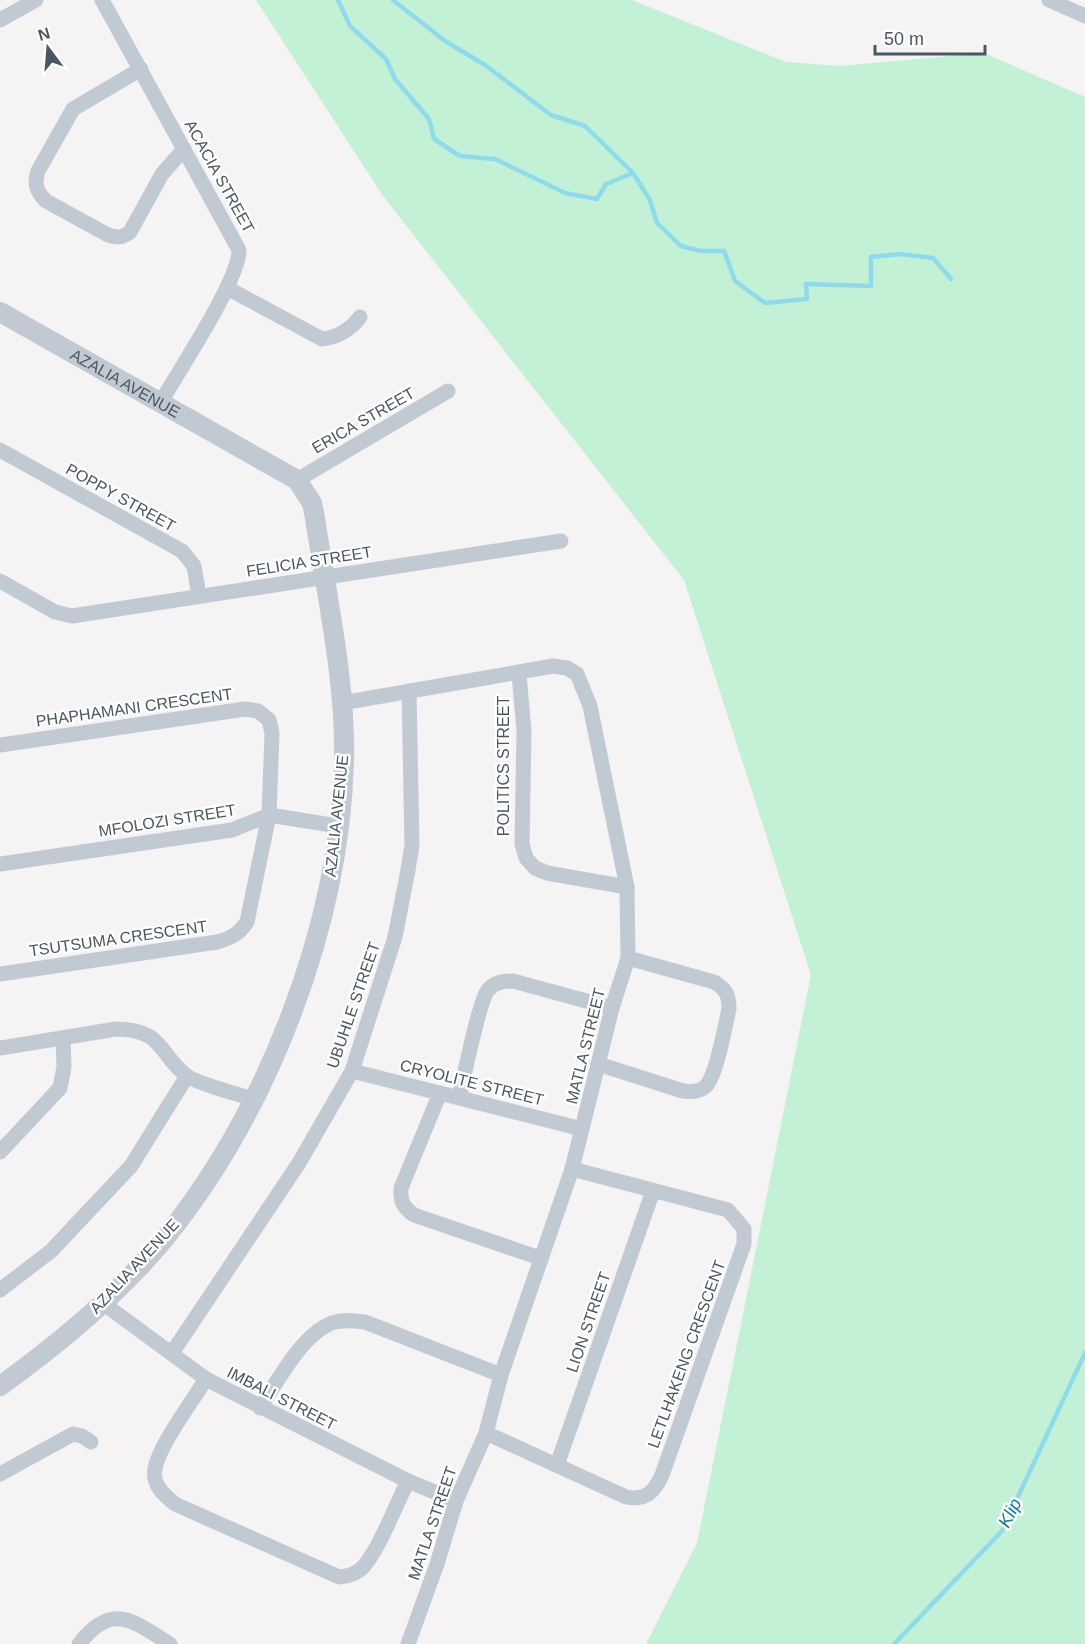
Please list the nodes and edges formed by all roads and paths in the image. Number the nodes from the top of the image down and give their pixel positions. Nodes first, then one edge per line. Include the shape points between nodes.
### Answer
1 (36, 0) edge
2 (102, 0) edge
3 (1049, 0) edge
4 (1085, 16) edge
5 (0, 20) edge
6 (141, 69) junction
7 (184, 148) junction
8 (226, 288) junction
9 (0, 312) edge
10 (360, 317) dead end
11 (448, 391) dead end
12 (161, 402) junction
13 (0, 450) edge
14 (297, 480) junction
15 (561, 541) dead end
16 (324, 577) junction
17 (0, 581) edge
18 (199, 596) junction
19 (519, 674) junction
20 (409, 691) junction
21 (342, 703) junction
22 (0, 745) edge
23 (269, 815) junction
24 (338, 826) junction
25 (0, 864) edge
26 (627, 886) junction
27 (240, 932) joint
28 (628, 958) junction
29 (0, 974) edge
30 (612, 1008) junction
31 (63, 1039) junction
32 (0, 1048) edge
33 (598, 1064) junction
34 (352, 1071) junction
35 (187, 1076) junction
36 (440, 1093) junction
37 (459, 1097) junction
38 (253, 1099) junction
39 (582, 1129) junction
40 (0, 1152) edge
41 (572, 1169) junction
42 (653, 1191) junction
43 (540, 1258) junction
44 (0, 1290) edge
45 (104, 1304) junction
46 (172, 1353) junction
47 (501, 1375) junction
48 (206, 1379) junction
49 (0, 1386) edge
50 (260, 1408) junction
51 (486, 1433) junction
52 (91, 1442) dead end
53 (557, 1465) junction
54 (0, 1474) edge
55 (408, 1481) junction
56 (456, 1501) junction
57 (79, 1644) edge
58 (170, 1644) edge
59 (408, 1644) edge

1 - 5 street
2 - 6 street, ACACIA STREET
3 - 4 street
6 - 7 street, ACACIA STREET
6 - 7 street via 73,109 38,171 38,193 108,235 124,236 130,232 162,174
7 - 8 street, ACACIA STREET via 239,250 239,261
8 - 10 street via 322,339 333,338
8 - 12 street, ACACIA STREET
9 - 12 street, AZALIA AVENUE
11 - 14 street, ERICA STREET
12 - 14 street, AZALIA AVENUE
13 - 18 street, POPPY STREET via 182,552 194,566
14 - 16 street, AZALIA AVENUE via 312,503
15 - 16 street, FELICIA STREET
16 - 18 street, FELICIA STREET
16 - 21 street, AZALIA AVENUE
17 - 18 street, FELICIA STREET via 62,615
19 - 20 street, MATLA STREET
19 - 26 street, MATLA STREET via 554,666 567,668 584,685
19 - 26 street, POLITICS STREET via 524,731 521,825 526,858 547,873
20 - 21 street, MATLA STREET
20 - 34 street, UBUHLE STREET via 412,845 395,937
21 - 24 street, AZALIA AVENUE via 344,764
22 - 23 street, PHAPHAMANI CRESCENT via 245,709 258,711 269,720 272,733
23 - 24 street
23 - 25 street, MFOLOZI STREET via 232,830
23 - 27 street, PHAPHAMANI CRESCENT via 247,922
24 - 38 street, AZALIA AVENUE via 326,909 295,1007
26 - 28 street, MATLA STREET
27 - 29 street, TSUTSUMA CRESCENT via 217,942
28 - 30 street, MATLA STREET
28 - 33 street via 724,988 729,1009 711,1076 695,1092 683,1092
30 - 33 street, MATLA STREET
30 - 37 street via 513,981 494,985 484,999
31 - 32 street
31 - 35 street via 132,1029 160,1045
31 - 40 street via 60,1088
33 - 39 street, MATLA STREET
34 - 36 street, CRYOLITE STREET
34 - 46 street, UBUHLE STREET via 299,1163
35 - 38 street
35 - 44 street via 131,1166 51,1251
36 - 37 street, CRYOLITE STREET
36 - 43 street via 401,1188 405,1209
37 - 39 street, CRYOLITE STREET
38 - 45 street, AZALIA AVENUE via 211,1173 165,1238
39 - 41 street, MATLA STREET
41 - 42 street, LETLHAKENG CRESCENT
41 - 43 street, MATLA STREET
42 - 53 street, LION STREET
42 - 53 street, LETLHAKENG CRESCENT via 728,1210 744,1229 744,1244 655,1490 636,1499 626,1497
43 - 47 street, MATLA STREET
45 - 46 street, IMBALI STREET
45 - 49 street, AZALIA AVENUE
46 - 48 street, IMBALI STREET
47 - 50 street via 365,1322 346,1320 331,1323 296,1354
47 - 51 street, MATLA STREET
48 - 50 street, IMBALI STREET
48 - 55 street via 155,1469 155,1481 175,1504 339,1577 360,1570 370,1557
50 - 55 street, IMBALI STREET
51 - 53 street, LETLHAKENG CRESCENT
51 - 56 street, MATLA STREET
52 - 54 street via 73,1434
55 - 56 street, IMBALI STREET
56 - 59 street, MATLA STREET
57 - 58 street via 105,1620 127,1618

